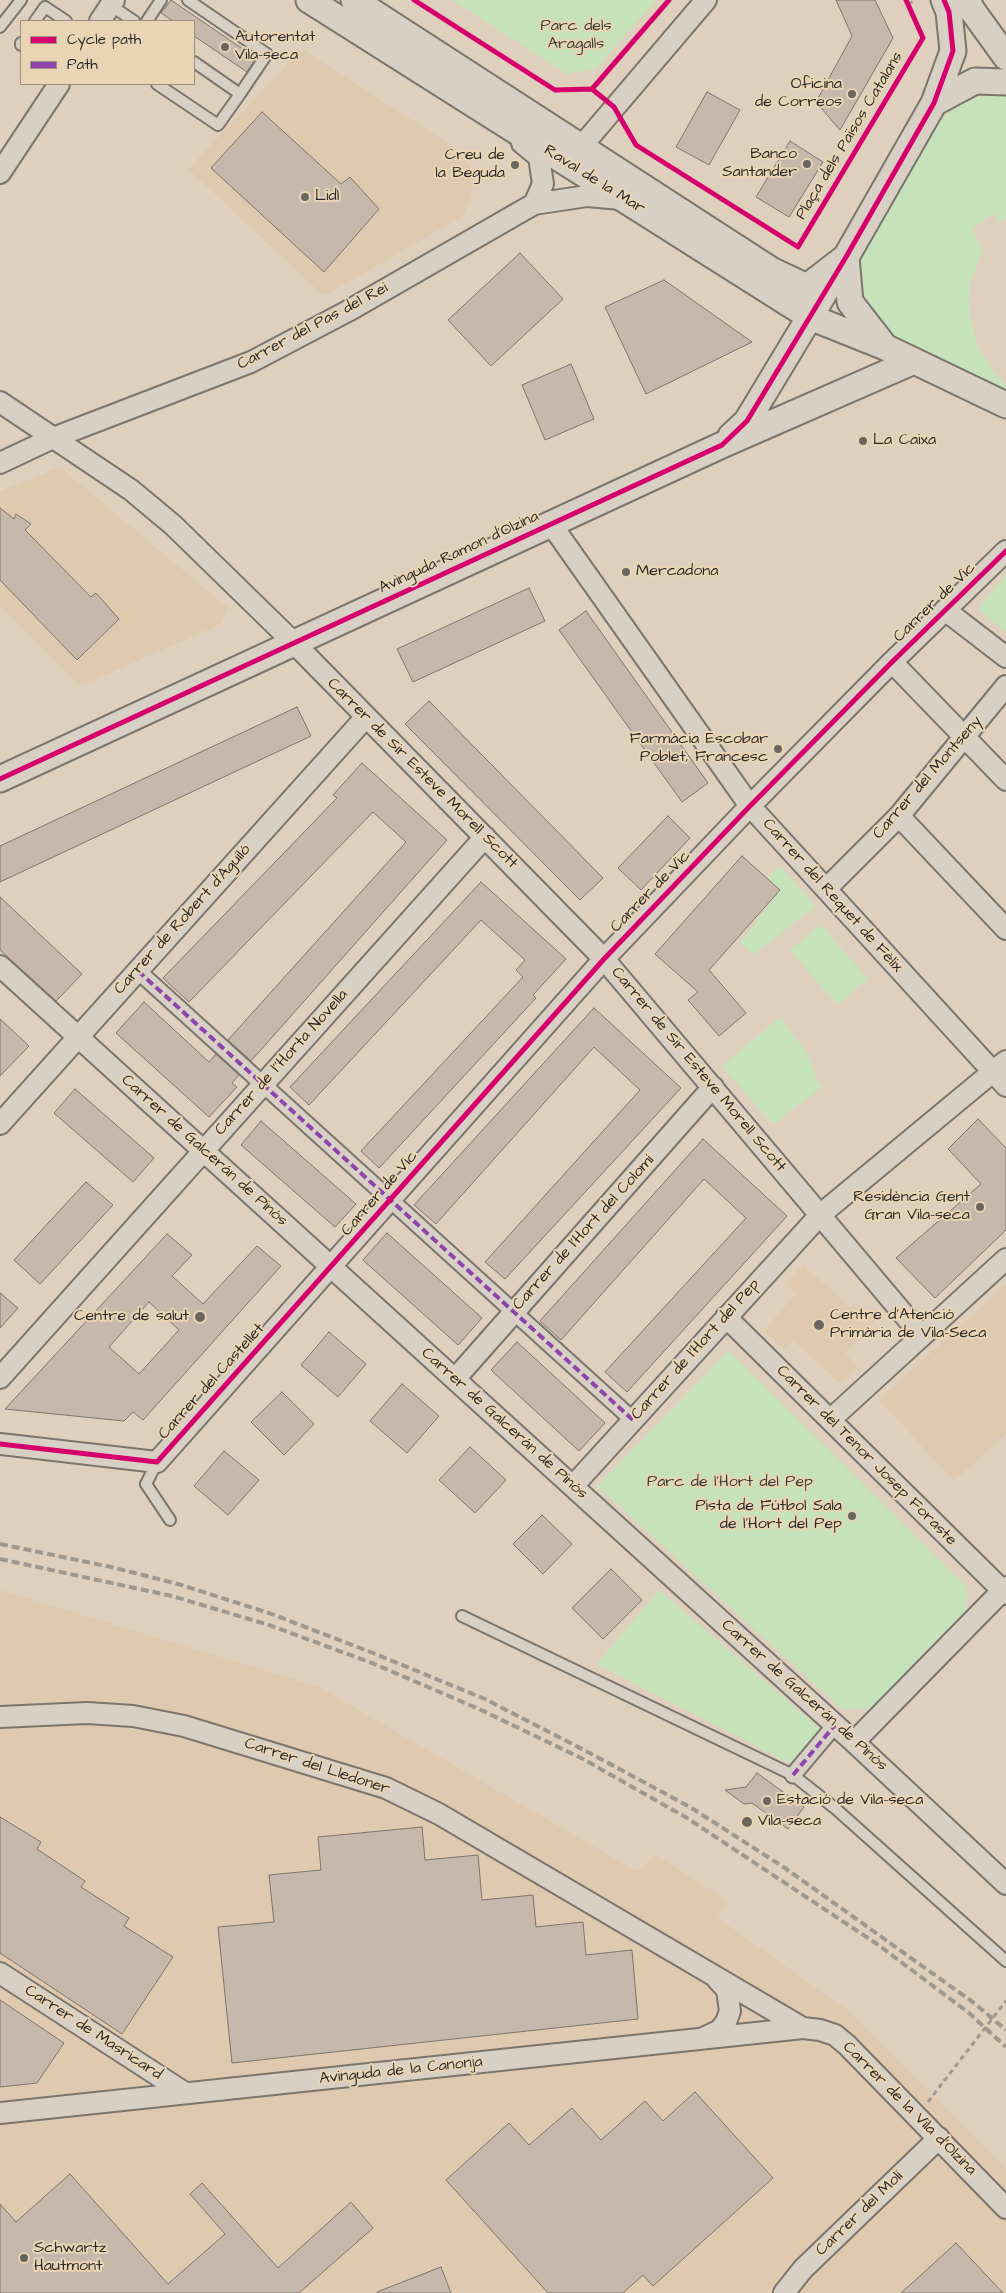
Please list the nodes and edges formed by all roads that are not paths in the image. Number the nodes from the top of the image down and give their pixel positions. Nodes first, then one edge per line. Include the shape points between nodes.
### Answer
1 (21, 0) edge
2 (161, 0) edge
3 (188, 0) edge
4 (309, 0) edge
5 (354, 0) edge
6 (706, 0) edge
7 (944, 0) edge
8 (967, 0) edge
9 (108, 9) edge
10 (36, 20) edge
11 (65, 20) edge
12 (132, 20) edge
13 (148, 20) edge
14 (0, 27) edge
15 (1006, 57) edge
16 (195, 63) edge
17 (1006, 82) edge
18 (58, 85) edge
19 (158, 85) edge
20 (240, 94) junction
21 (934, 103) junction
22 (476, 105) junction
23 (581, 147) junction
24 (0, 173) edge
25 (623, 199) junction
26 (534, 204) junction
27 (846, 256) junction
28 (810, 317) junction
29 (885, 347) junction
30 (914, 361) junction
31 (0, 402) edge
32 (1006, 405) edge
33 (52, 438) junction
34 (722, 445) junction
35 (0, 463) edge
36 (551, 524) junction
37 (1006, 552) edge
38 (945, 610) junction
39 (294, 643) junction
40 (1006, 657) edge
41 (892, 662) junction
42 (1006, 686) edge
43 (366, 717) junction
44 (964, 737) junction
45 (0, 779) edge
46 (1006, 780) edge
47 (750, 806) junction
48 (899, 816) junction
49 (485, 837) junction
50 (826, 889) junction
51 (1006, 929) edge
52 (604, 959) junction
53 (0, 966) edge
54 (138, 971) junction
55 (78, 1037) junction
56 (1002, 1073) edge
57 (263, 1085) junction
58 (713, 1087) junction
59 (0, 1124) edge
60 (204, 1151) junction
61 (390, 1200) junction
62 (820, 1215) junction
63 (1006, 1259) edge
64 (332, 1267) junction
65 (514, 1312) junction
66 (726, 1317) junction
67 (922, 1336) junction
68 (0, 1378) edge
69 (455, 1379) junction
70 (632, 1420) junction
71 (830, 1420) junction
72 (0, 1444) edge
73 (157, 1462) junction
74 (572, 1486) junction
75 (170, 1520) dead end
76 (1005, 1591) edge
77 (462, 1616) dead end
78 (0, 1717) edge
79 (835, 1725) junction
80 (854, 1742) junction
81 (793, 1775) junction
82 (1006, 1884) edge
83 (1006, 1961) edge
84 (0, 1973) edge
85 (710, 1973) junction
86 (803, 2028) junction
87 (702, 2039) junction
88 (185, 2094) junction
89 (0, 2113) edge
90 (939, 2138) junction
91 (1006, 2208) edge
92 (784, 2293) edge

1 - 14 lane
2 - 13 lane
3 - 20 lane via 267,54
4 - 22 street, Raval de la Mar
5 - 23 street, Raval de la Mar
6 - 23 street
7 - 21 street via 949,12 953,51
8 - 15 street
9 - 12 lane
10 - 11 lane via 45,6
16 - 20 lane
17 - 21 street via 975,81
18 - 24 street
19 - 20 lane via 218,126
21 - 27 street
22 - 25 street, Raval de la Mar
22 - 26 street via 539,157 543,184
23 - 27 street, Raval de la Mar via 771,270 807,286
25 - 26 street via 588,196
25 - 28 street, Raval de la Mar
26 - 33 street, Carrer del Pas del Rei via 348,311 251,362
27 - 28 street, Avinguda Ramon d'Olzina
27 - 29 street via 850,302
28 - 29 street, Raval de la Mar
28 - 34 street, Avinguda Ramon d'Olzina via 747,421
29 - 30 street
30 - 32 street
30 - 34 street, Avinguda Ramon d'Olzina
31 - 33 street, Carrer de Sir Esteve Morell Scott
33 - 35 street, Carrer del Pas del Rei
33 - 39 street, Carrer de Sir Esteve Morell Scott via 130,490 173,525
34 - 36 street, Avinguda Ramon d'Olzina
36 - 39 street, Avinguda Ramon d'Olzina
36 - 47 street, Carrer del Requet de Fèlix
37 - 38 street, Carrer de Vic
38 - 40 street
38 - 41 street, Carrer de Vic
39 - 43 street, Carrer de Sir Esteve Morell Scott
39 - 45 street, Avinguda Ramon d'Olzina
41 - 44 street
41 - 47 street, Carrer de Vic
42 - 44 street, Carrer del Montseny
43 - 49 street, Carrer de Sir Esteve Morell Scott
43 - 54 street, Carrer de Robert d'Aguiló
44 - 46 street
44 - 48 street, Carrer del Montseny
47 - 50 street, Carrer del Requet de Fèlix
47 - 52 street, Carrer de Vic
48 - 50 street, Carrer del Montseny
48 - 51 street
49 - 52 street, Carrer de Sir Esteve Morell Scott
49 - 57 street, Carrer de l''Horta Novella
50 - 56 street, Carrer del Requet de Fèlix
52 - 58 street, Carrer de Sir Esteve Morell Scott
52 - 61 street, Carrer de Vic
53 - 55 street, Carrer de Galcerán de Pinós
54 - 55 street, Carrer de Robert d'Aguiló
54 - 57 street
55 - 59 street, Carrer de Robert d'Aguiló
55 - 60 street, Carrer de Galcerán de Pinós
56 - 62 street, Carrer de l'Hort del Pep
57 - 60 street, Carrer de l''Horta Novella
57 - 61 street
58 - 62 street, Carrer de Sir Esteve Morell Scott
58 - 65 street, Carrer de l'Hort del Colomí
60 - 64 street, Carrer de Galcerán de Pinós
60 - 68 street, Carrer de l''Horta Novella
61 - 64 street, Carrer de Vic
61 - 65 street
62 - 66 street, Carrer de l'Hort del Pep
62 - 67 street, Carrer de Sir Esteve Morell Scott
63 - 67 street
64 - 69 street, Carrer de Galcerán de Pinós
64 - 73 street, Carrer del Castellet
65 - 69 street, Carrer de l'Hort del Colomí
65 - 70 street
66 - 70 street, Carrer de l'Hort del Pep
66 - 71 street, Carrer del Tenor Josep Foraste
67 - 71 street
69 - 74 street, Carrer de Galcerán de Pinós
70 - 74 street, Carrer de l'Hort del Pep
71 - 76 street, Carrer del Tenor Josep Foraste
72 - 73 street, Carrer del Castellet
73 - 75 lane via 146,1484
74 - 79 street, Carrer de Galcerán de Pinós
76 - 80 street
77 - 81 lane
78 - 85 street, Carrer del Lledoner via 87,1713 133,1716 184,1726 386,1788 439,1814
79 - 80 street, Carrer de Galcerán de Pinós
79 - 81 street
80 - 82 street, Carrer de Galcerán de Pinós
81 - 83 lane via 836,1809
84 - 88 street, Carrer de Masricard
85 - 86 street, Carrer del Lledoner
85 - 87 street, Carrer del Lledoner via 726,1990 730,2011 720,2030
86 - 87 street, Avinguda de la Canonja
86 - 90 street, Carrer de la Vila d'Olzina via 820,2030 847,2045
87 - 88 street, Avinguda de la Canonja
88 - 89 street, Avinguda de la Canonja
90 - 91 street, Carrer de la Vila d'Olzina
90 - 92 street, Carrer del Molí via 803,2269

